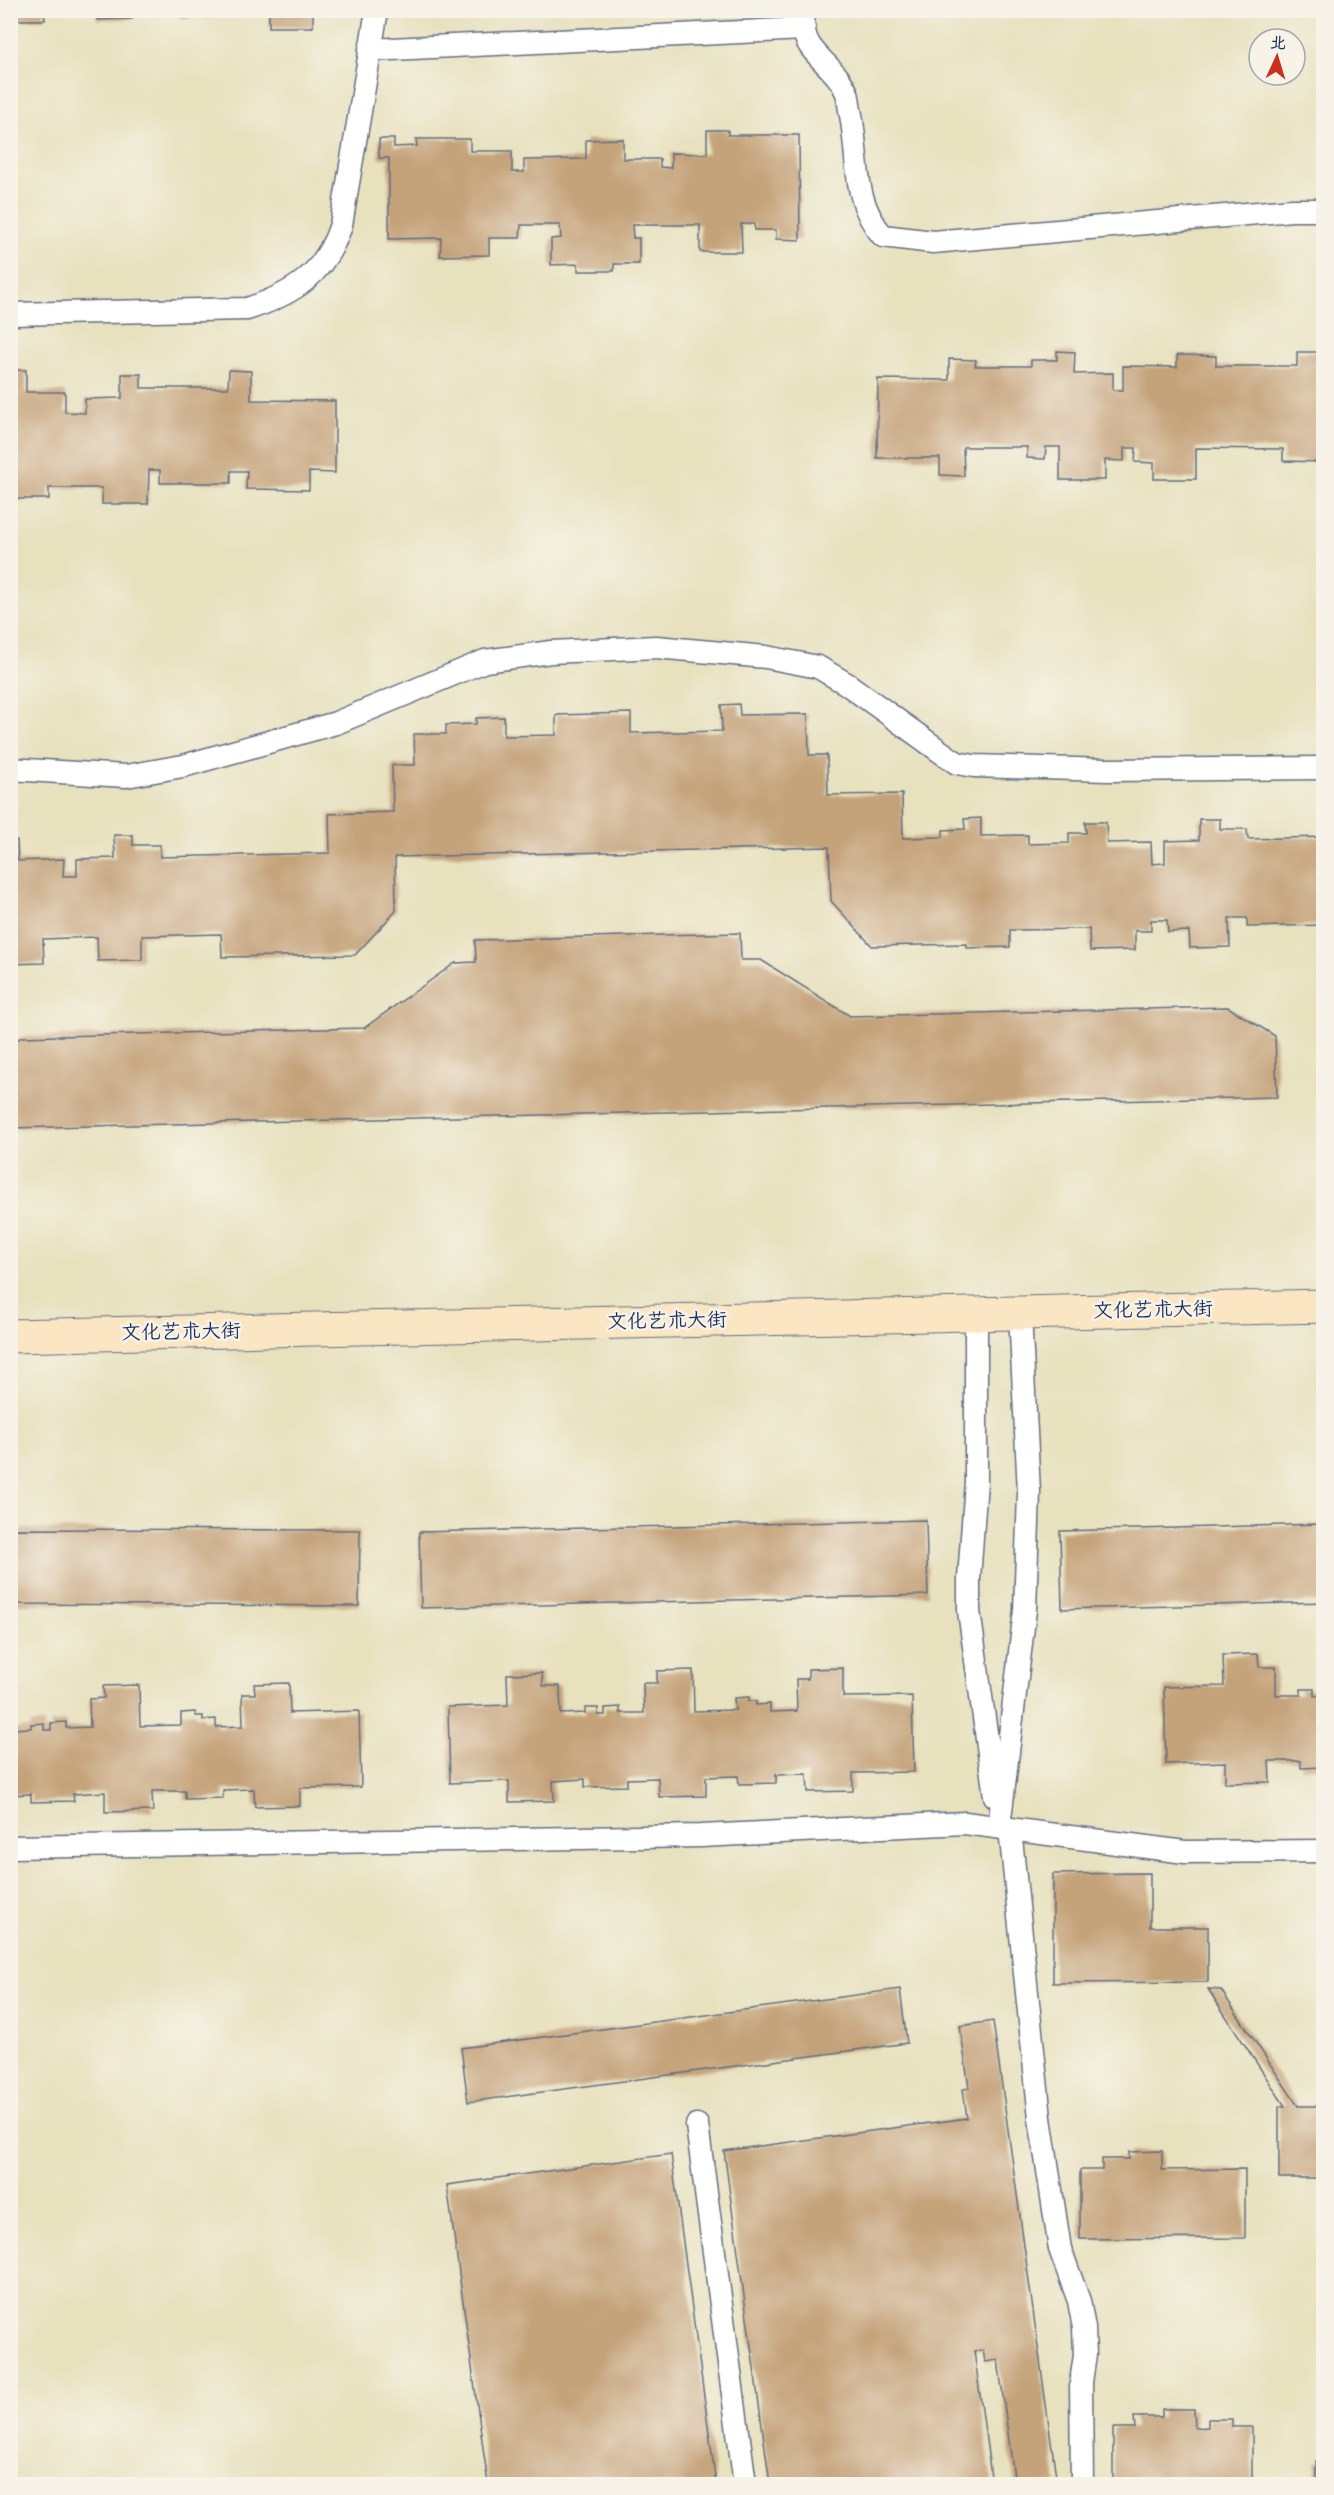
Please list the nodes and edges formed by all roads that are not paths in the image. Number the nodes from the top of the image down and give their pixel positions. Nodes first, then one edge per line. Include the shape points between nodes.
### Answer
1 (377, 10) edge
2 (803, 20) edge
3 (370, 50) junction
4 (1323, 210) edge
5 (10, 314) edge
6 (1323, 768) edge
7 (10, 769) edge
8 (1323, 1306) edge
9 (1020, 1313) junction
10 (976, 1314) junction
11 (10, 1336) edge
12 (1005, 1828) junction
13 (10, 1847) edge
14 (1323, 1851) edge
15 (697, 2125) dead end
16 (746, 2484) edge
17 (1082, 2484) edge

1 - 3 lane
2 - 3 lane
2 - 4 lane via 810,45 831,67 846,93 856,142 859,192 870,221 883,236 933,242
3 - 5 lane via 341,225 335,245 310,278 276,300 247,309
6 - 7 lane via 1107,770 957,763 847,684 818,668 766,657 656,647 551,652 485,661 336,723 183,766 126,776
8 - 9 street, 文化艺术大街
9 - 10 street, 文化艺术大街
9 - 12 lane via 1029,1492 1025,1610
10 - 11 street, 文化艺术大街
10 - 12 lane via 976,1481 969,1611
12 - 13 lane via 965,1823 701,1836
12 - 14 lane via 1185,1852
12 - 17 lane via 1060,2249 1084,2328 1080,2382
15 - 16 lane

